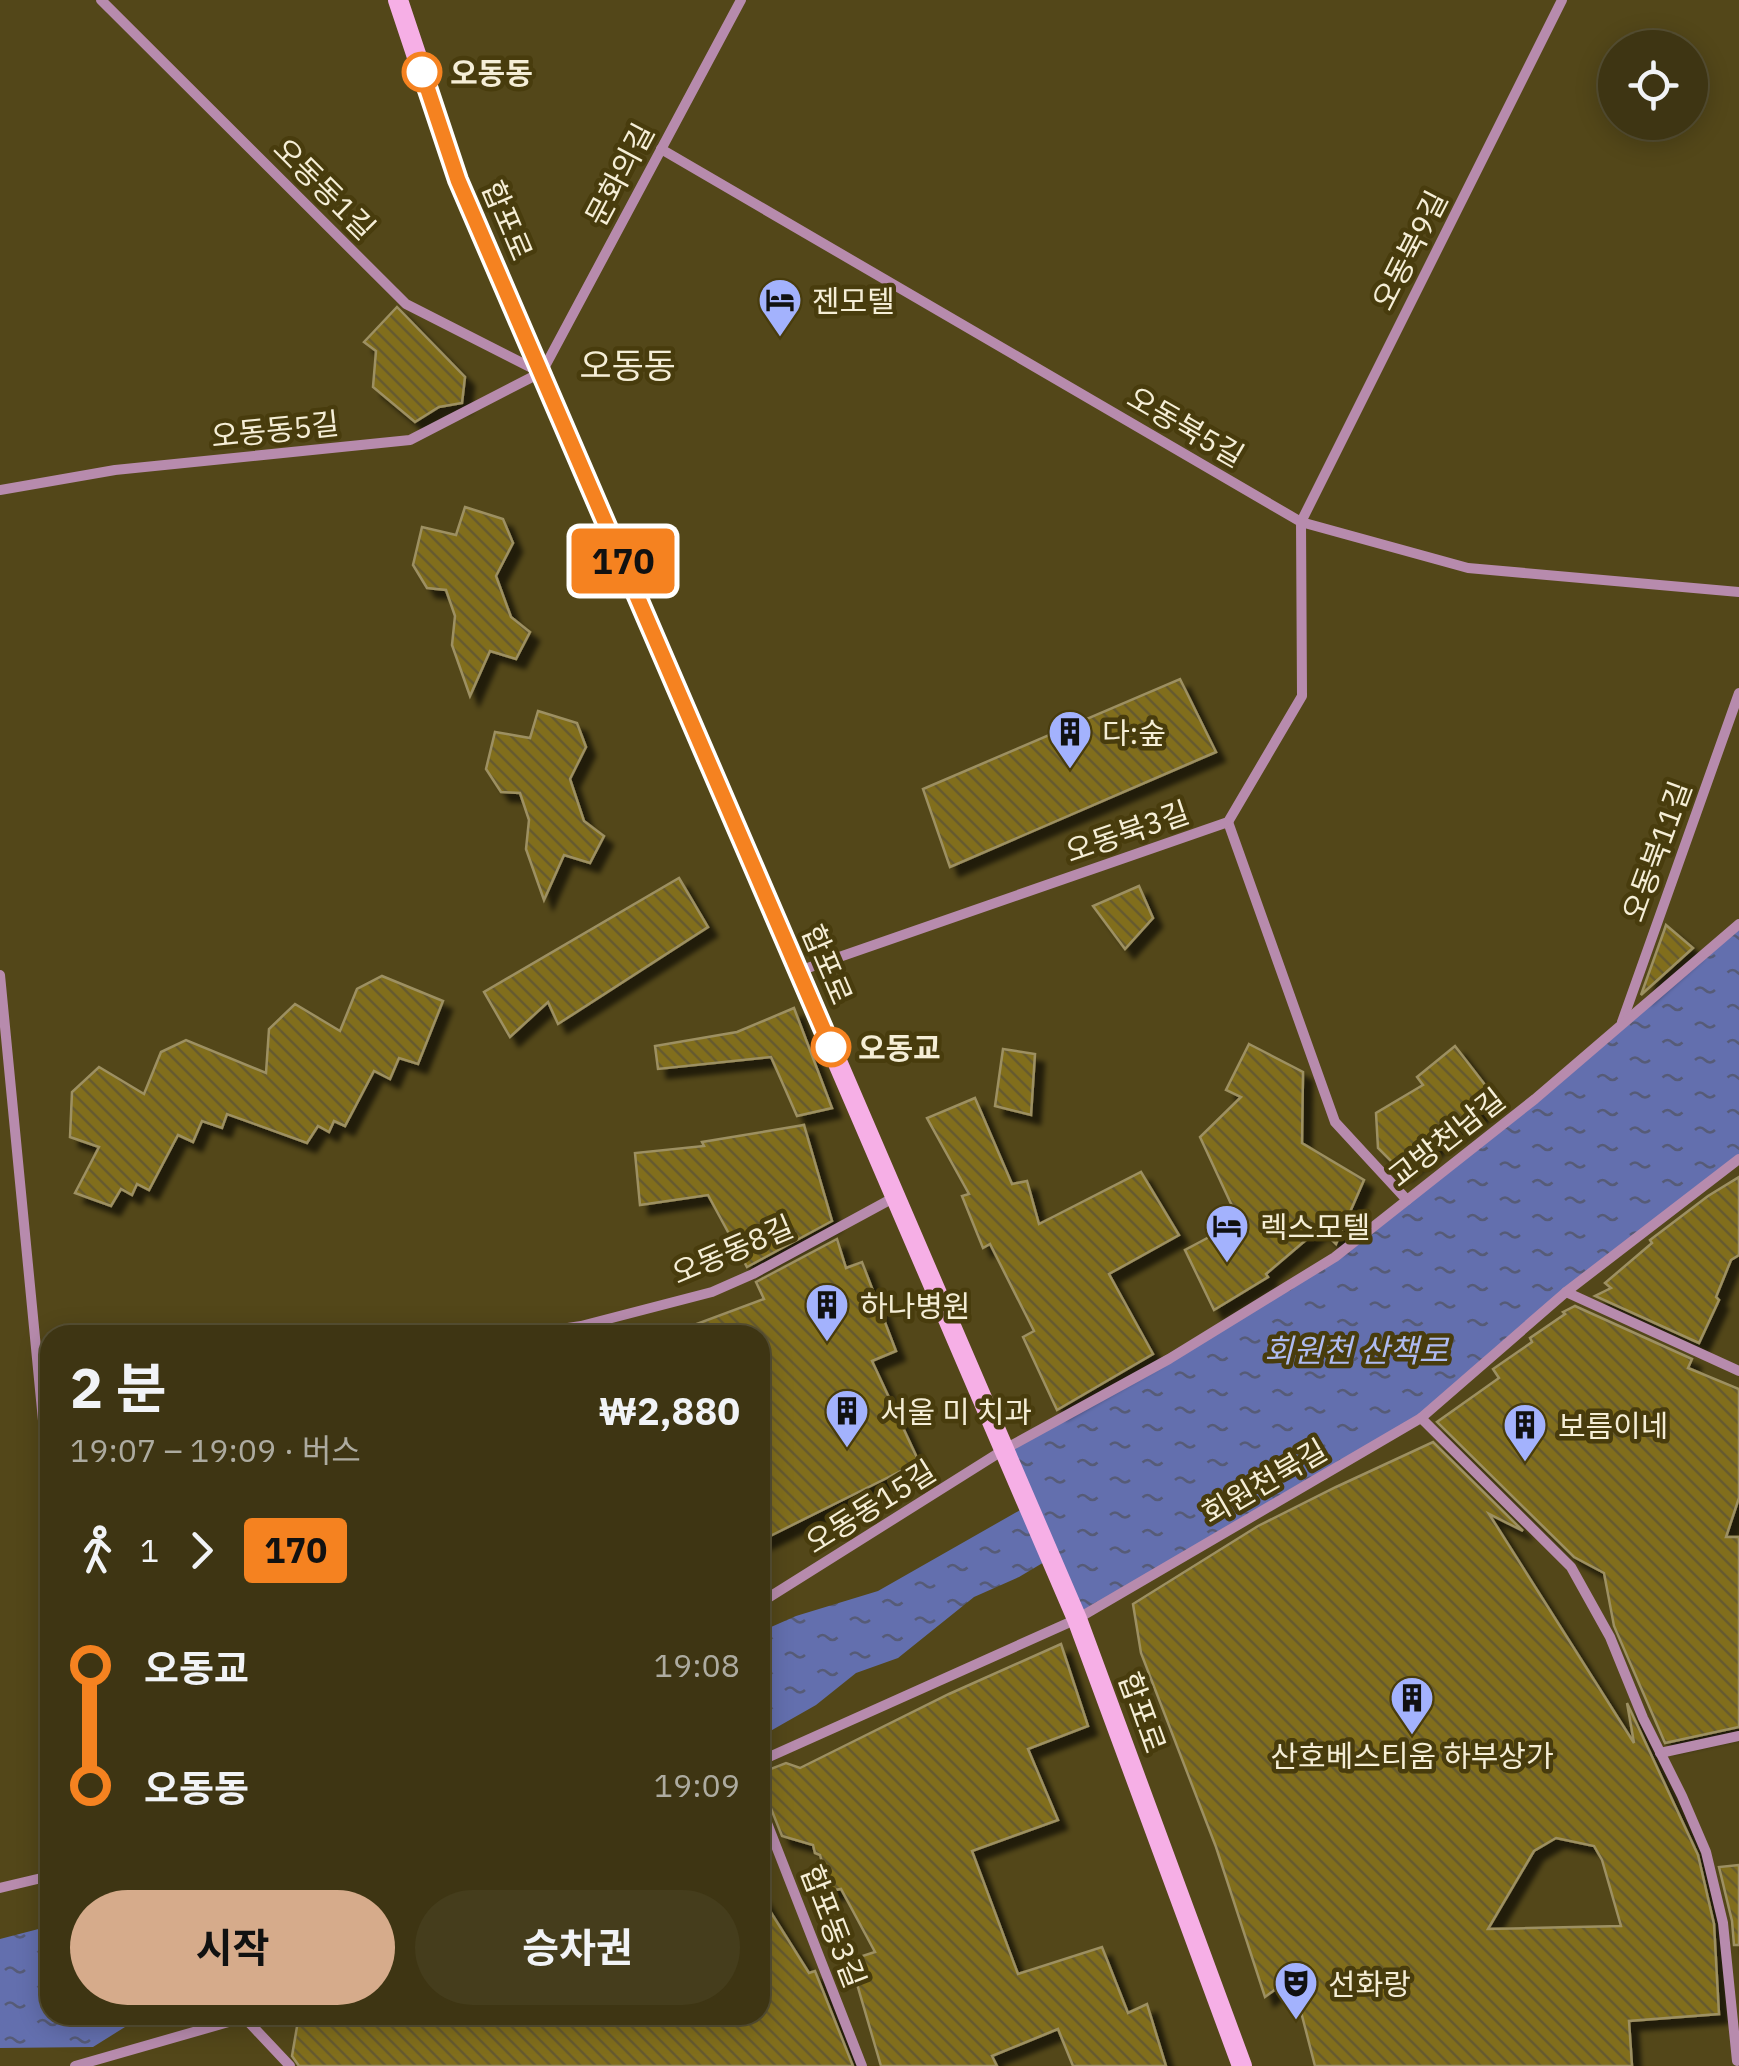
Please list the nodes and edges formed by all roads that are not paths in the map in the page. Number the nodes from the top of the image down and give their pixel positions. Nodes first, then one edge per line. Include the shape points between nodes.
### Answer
1 (100, 0) edge
2 (398, 0) edge
3 (742, 0) edge
4 (1562, 0) edge
5 (661, 150) junction
6 (541, 372) junction
7 (0, 490) edge
8 (1301, 522) junction
9 (1739, 592) edge
10 (1739, 693) edge
11 (1228, 822) junction
12 (1739, 924) edge
13 (798, 972) junction
14 (0, 976) edge
15 (1620, 1026) junction
16 (1739, 1159) edge
17 (895, 1196) junction
18 (1407, 1200) junction
19 (1566, 1292) junction
20 (586, 1325) edge
21 (40, 1371) edge
22 (1739, 1371) edge
23 (1421, 1418) junction
24 (1006, 1449) junction
25 (770, 1597) edge
26 (1078, 1619) junction
27 (1739, 1736) edge
28 (1660, 1753) junction
29 (770, 1757) edge
30 (770, 1831) edge
31 (40, 1878) edge
32 (0, 1888) edge
33 (216, 2025) edge
34 (255, 2025) edge
35 (1737, 2061) edge
36 (75, 2066) edge
37 (290, 2066) edge
38 (862, 2066) edge
39 (1242, 2066) edge

1 - 6 street, 오동동1길 via 406,304
2 - 6 main road, 합포로 via 458,180
3 - 5 street, 문화의길
4 - 8 street, 오동북9길
5 - 6 street, 문화의길
5 - 8 street, 오동북5길
6 - 7 street, 오동동5길 via 410,440 115,470
6 - 13 main road, 합포로
8 - 9 street, 오동북5길 via 1468,568
8 - 11 street, 오동북3길 via 1302,696
10 - 15 street, 오동북11길
11 - 13 street, 오동북3길
11 - 18 street via 1335,1122
12 - 15 street, 교방천남길
13 - 17 main road, 합포로
14 - 21 street
15 - 18 street, 교방천남길
16 - 19 street, 회원천북길
17 - 20 street, 오동동8길 via 712,1292
17 - 24 main road, 합포로
18 - 24 street, 교방천남길 via 1335,1257
19 - 22 street
19 - 23 street, 회원천북길
23 - 26 street, 회원천북길
23 - 28 street via 1571,1567
24 - 25 street, 오동동15길
24 - 26 main road, 합포로
26 - 29 street, 회원천북길
26 - 39 main road, 합포로
27 - 28 street
28 - 35 street via 1706,1852 1723,1922
30 - 38 street, 합포동3길
31 - 32 street
33 - 36 street
34 - 37 street

